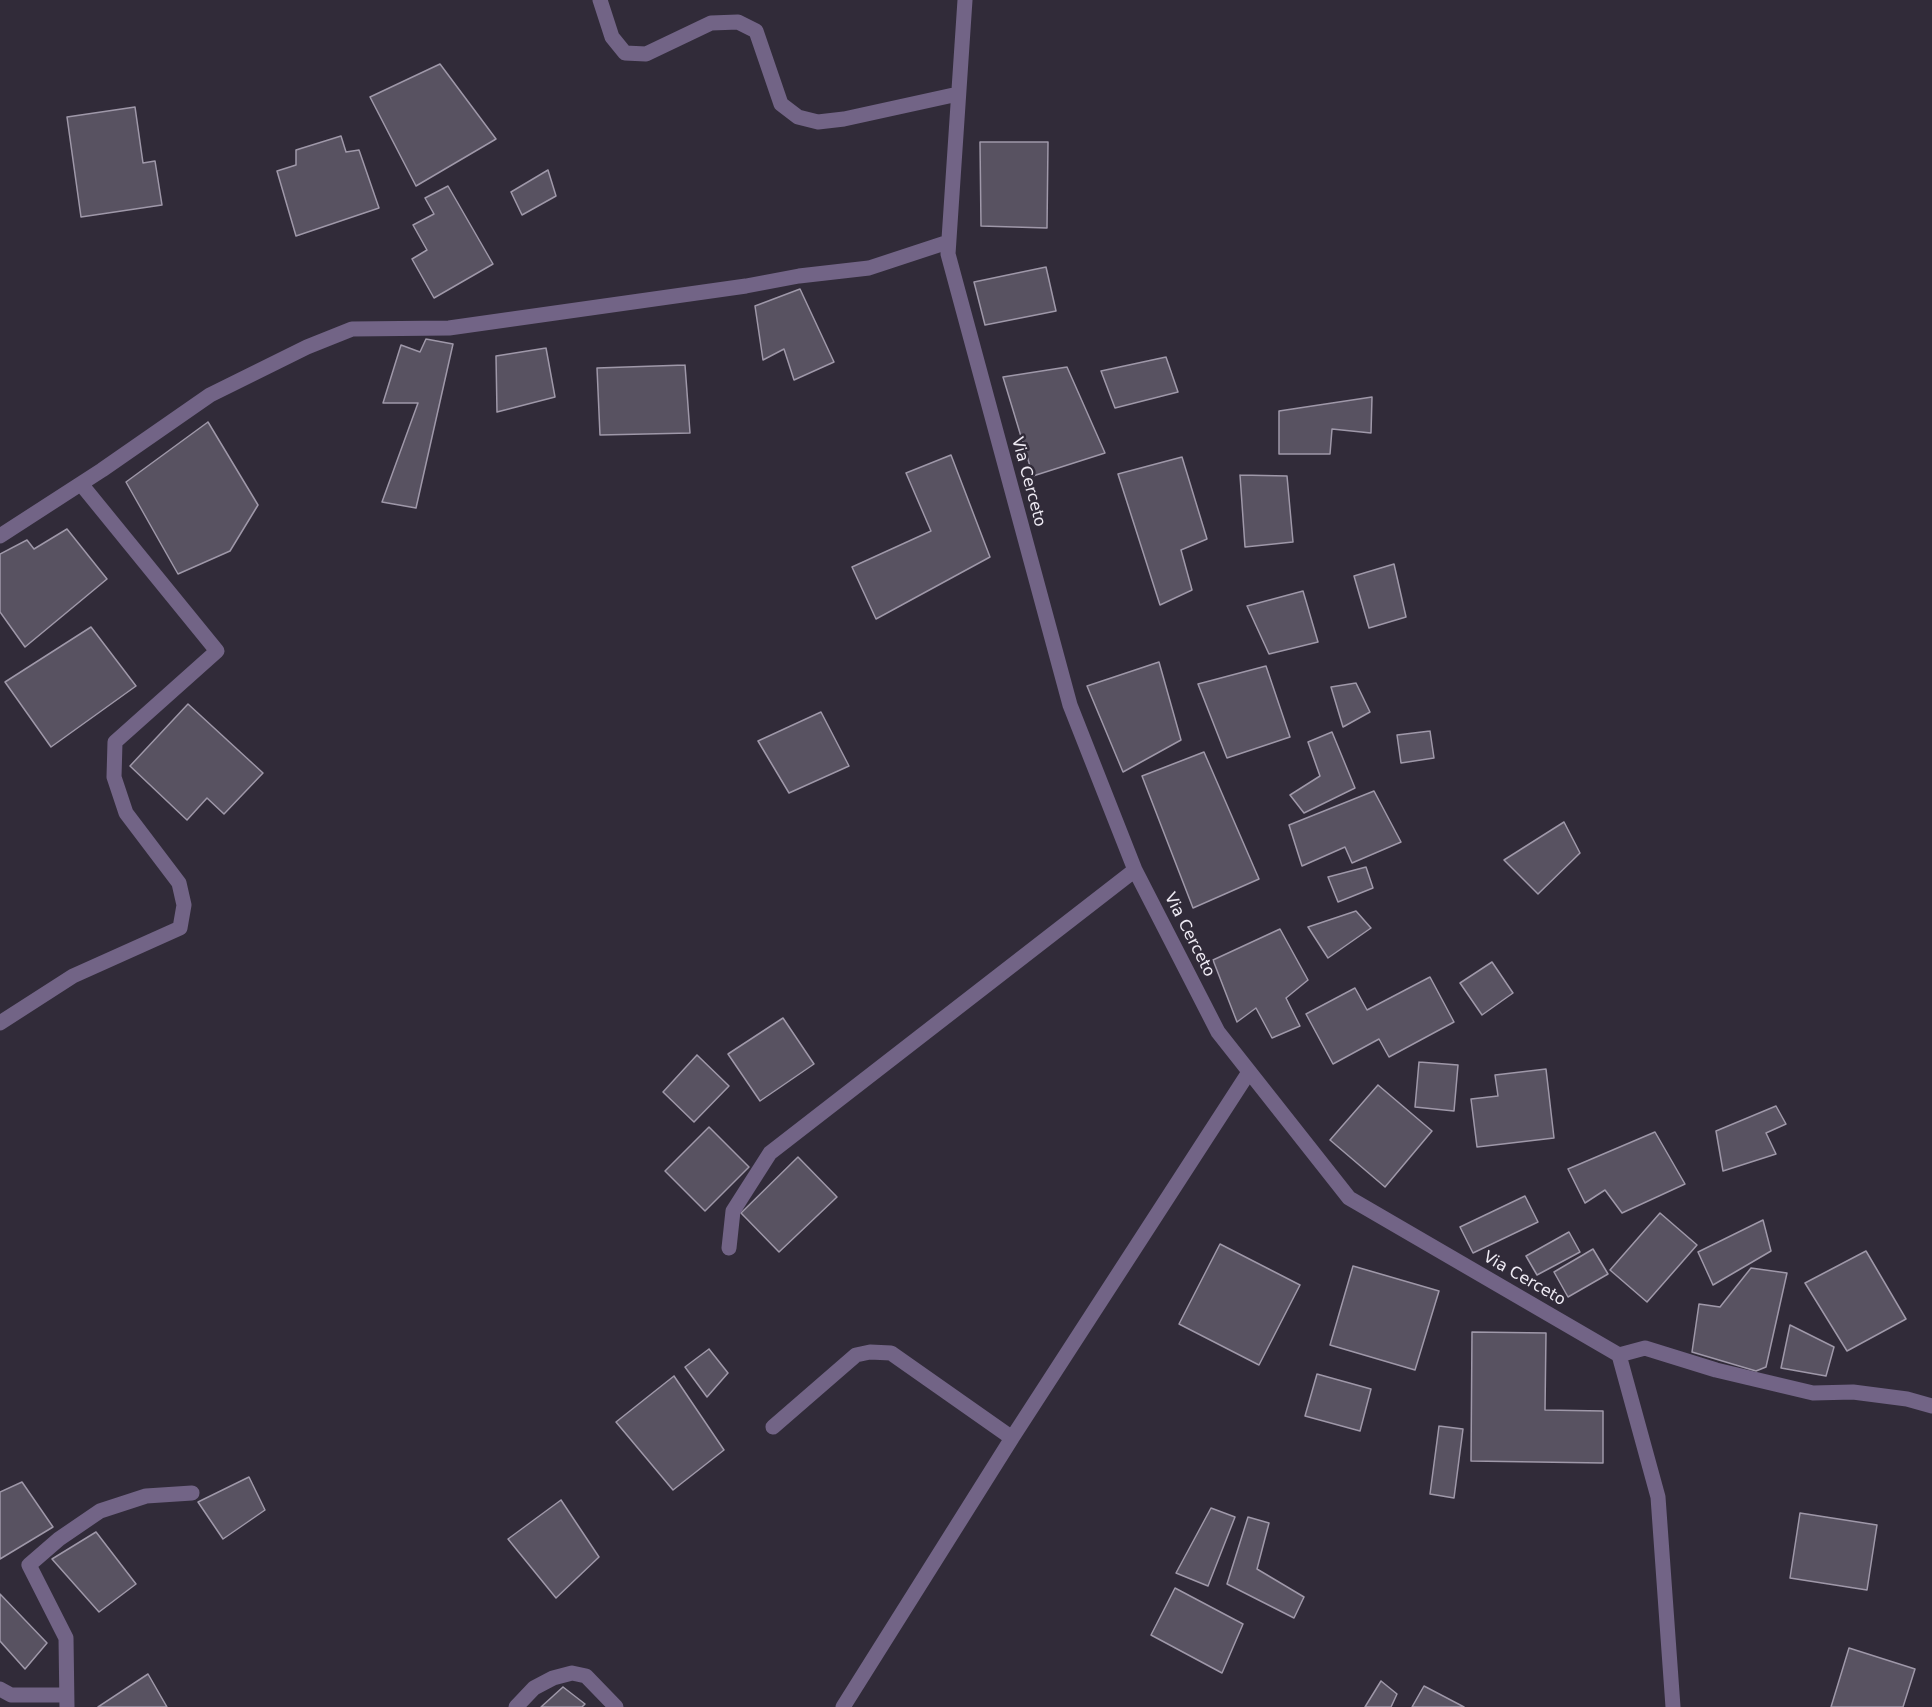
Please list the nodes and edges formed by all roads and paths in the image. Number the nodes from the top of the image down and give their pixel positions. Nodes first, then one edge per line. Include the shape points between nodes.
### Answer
1 (600, 0) edge
2 (965, 0) edge
3 (958, 94) junction
4 (948, 242) junction
5 (81, 484) junction
6 (0, 536) edge
7 (1135, 870) junction
8 (0, 1023) edge
9 (1249, 1072) junction
10 (729, 1248) dead end
11 (1619, 1355) junction
12 (1932, 1406) edge
13 (773, 1427) dead end
14 (1012, 1438) junction
15 (192, 1493) dead end
16 (0, 1689) edge
17 (67, 1701) edge
18 (516, 1707) edge
19 (616, 1707) edge
20 (843, 1707) edge
21 (1673, 1707) edge

1 - 3 street via 612,38 625,53 646,54 711,23 738,22 756,31 781,104 798,117 818,122 844,119
2 - 3 street, Via Cerceto
3 - 4 street, Via Cerceto
4 - 5 street via 869,268 449,328 352,330 307,347 210,395
4 - 7 street, Via Cerceto via 948,254 1070,705
5 - 6 street
5 - 8 street via 217,651 115,742 114,777 126,813 179,883 184,905 180,927 72,976
7 - 9 street, Via Cerceto via 1218,1032
7 - 10 street via 770,1153 733,1211
9 - 11 street, Via Cerceto via 1348,1198
9 - 14 street
11 - 12 street via 1645,1348 1812,1393 1853,1392
11 - 21 street via 1658,1497
13 - 14 street via 856,1354 870,1352 891,1353
14 - 20 street
15 - 17 street via 146,1496 100,1511 29,1565 66,1638
16 - 17 street via 10,1695
18 - 19 street via 534,1688 572,1673 586,1676

